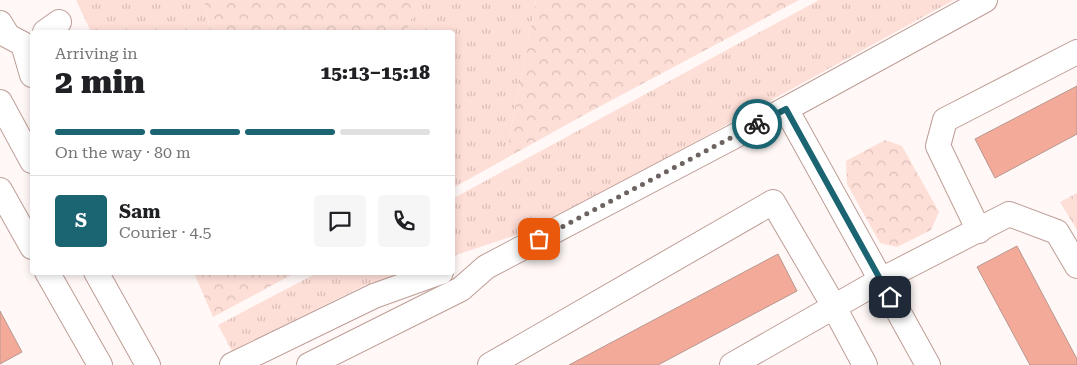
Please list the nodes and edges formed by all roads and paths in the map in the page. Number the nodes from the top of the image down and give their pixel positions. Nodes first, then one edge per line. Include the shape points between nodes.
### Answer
1 (985, 0) edge
2 (0, 23) edge
3 (28, 42) edge
4 (1077, 52) edge
5 (30, 58) edge
6 (0, 102) edge
7 (786, 109) junction
8 (30, 157) edge
9 (0, 190) edge
10 (979, 231) junction
11 (30, 243) edge
12 (1077, 266) edge
13 (486, 267) junction
14 (455, 269) edge
15 (49, 275) edge
16 (98, 275) edge
17 (433, 275) edge
18 (881, 280) junction
19 (833, 307) junction
20 (100, 365) edge
21 (148, 365) edge
22 (232, 365) edge
23 (309, 365) edge
24 (490, 365) edge
25 (732, 365) edge
26 (865, 365) edge
27 (928, 365) edge

1 - 7 street
2 - 3 street via 8,36
3 - 5 street
4 - 10 street via 946,120 938,146
6 - 8 street
7 - 13 street
7 - 18 street
9 - 11 street
10 - 12 street via 1009,214 1057,232
10 - 18 street
13 - 14 street
13 - 23 street via 461,290
15 - 20 street
16 - 21 street
17 - 22 street via 374,296
18 - 19 street
18 - 27 street
19 - 24 street via 773,202
19 - 25 street
19 - 26 street

